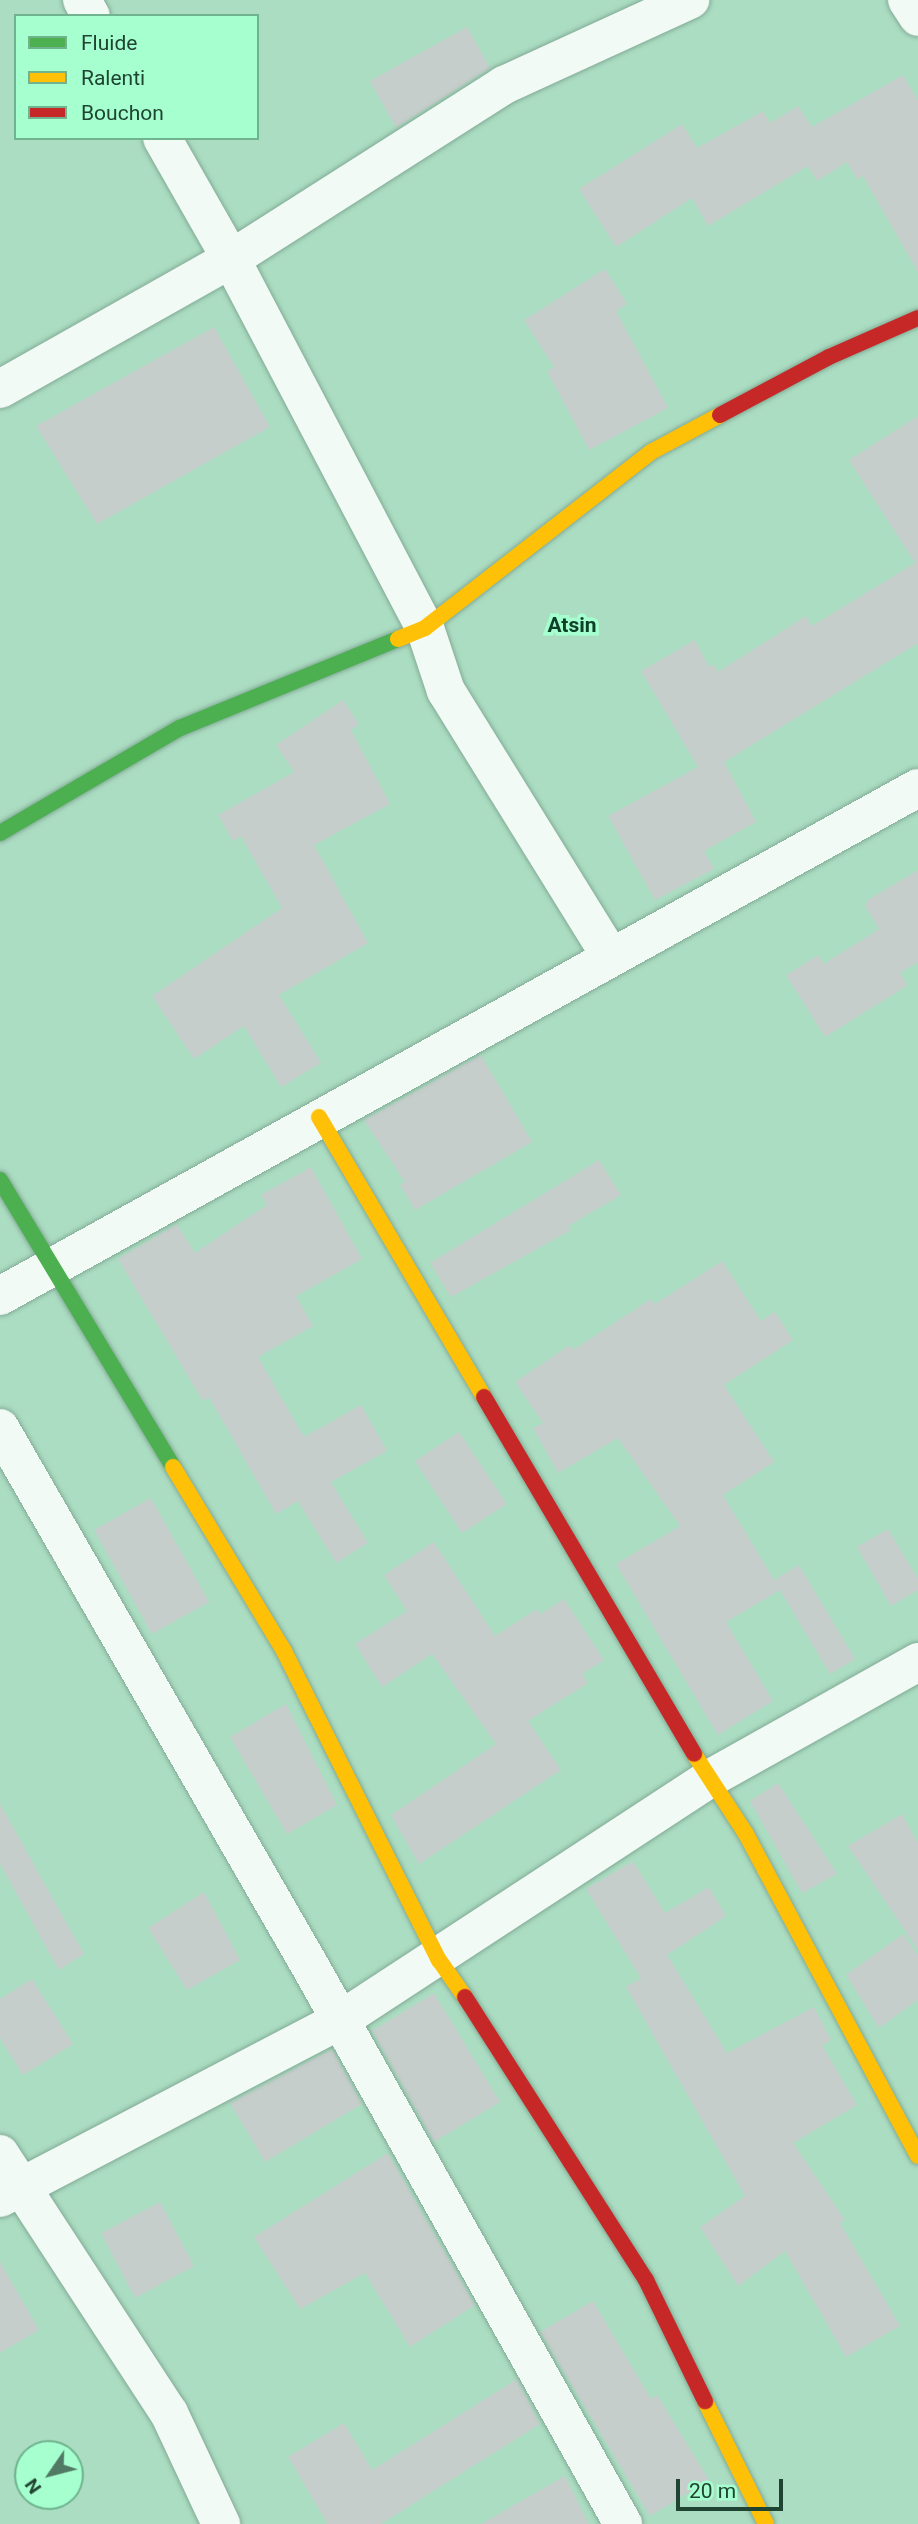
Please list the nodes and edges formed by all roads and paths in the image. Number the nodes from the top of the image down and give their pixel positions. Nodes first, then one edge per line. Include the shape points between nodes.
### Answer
1 (691, 0) edge
2 (907, 0) edge
3 (918, 17) edge
4 (163, 140) edge
5 (231, 259) junction
6 (918, 318) edge
7 (0, 389) edge
8 (425, 628) junction
9 (918, 788) edge
10 (0, 833) edge
11 (611, 957) junction
12 (319, 1117) junction
13 (0, 1180) edge
14 (52, 1263) junction
15 (0, 1296) edge
16 (0, 1428) edge
17 (918, 1661) edge
18 (709, 1779) junction
19 (439, 1960) junction
20 (339, 2021) junction
21 (0, 2154) edge
22 (918, 2156) edge
23 (10, 2192) edge
24 (221, 2524) edge
25 (623, 2524) edge
26 (766, 2524) edge

1 - 5 street via 504,85
2 - 3 street
4 - 5 street
5 - 7 street
5 - 8 street
6 - 8 street via 829,356 651,452
8 - 10 street via 180,728
8 - 11 street via 446,691
9 - 11 street
11 - 12 street
12 - 14 street
12 - 18 street
13 - 14 street
14 - 15 street
14 - 19 street via 284,1651
16 - 20 street
17 - 18 street
18 - 19 street
18 - 22 street via 786,1905
19 - 20 street
19 - 26 street via 488,2028 646,2280
20 - 23 street
20 - 25 street
21 - 23 street
23 - 24 street via 169,2413

